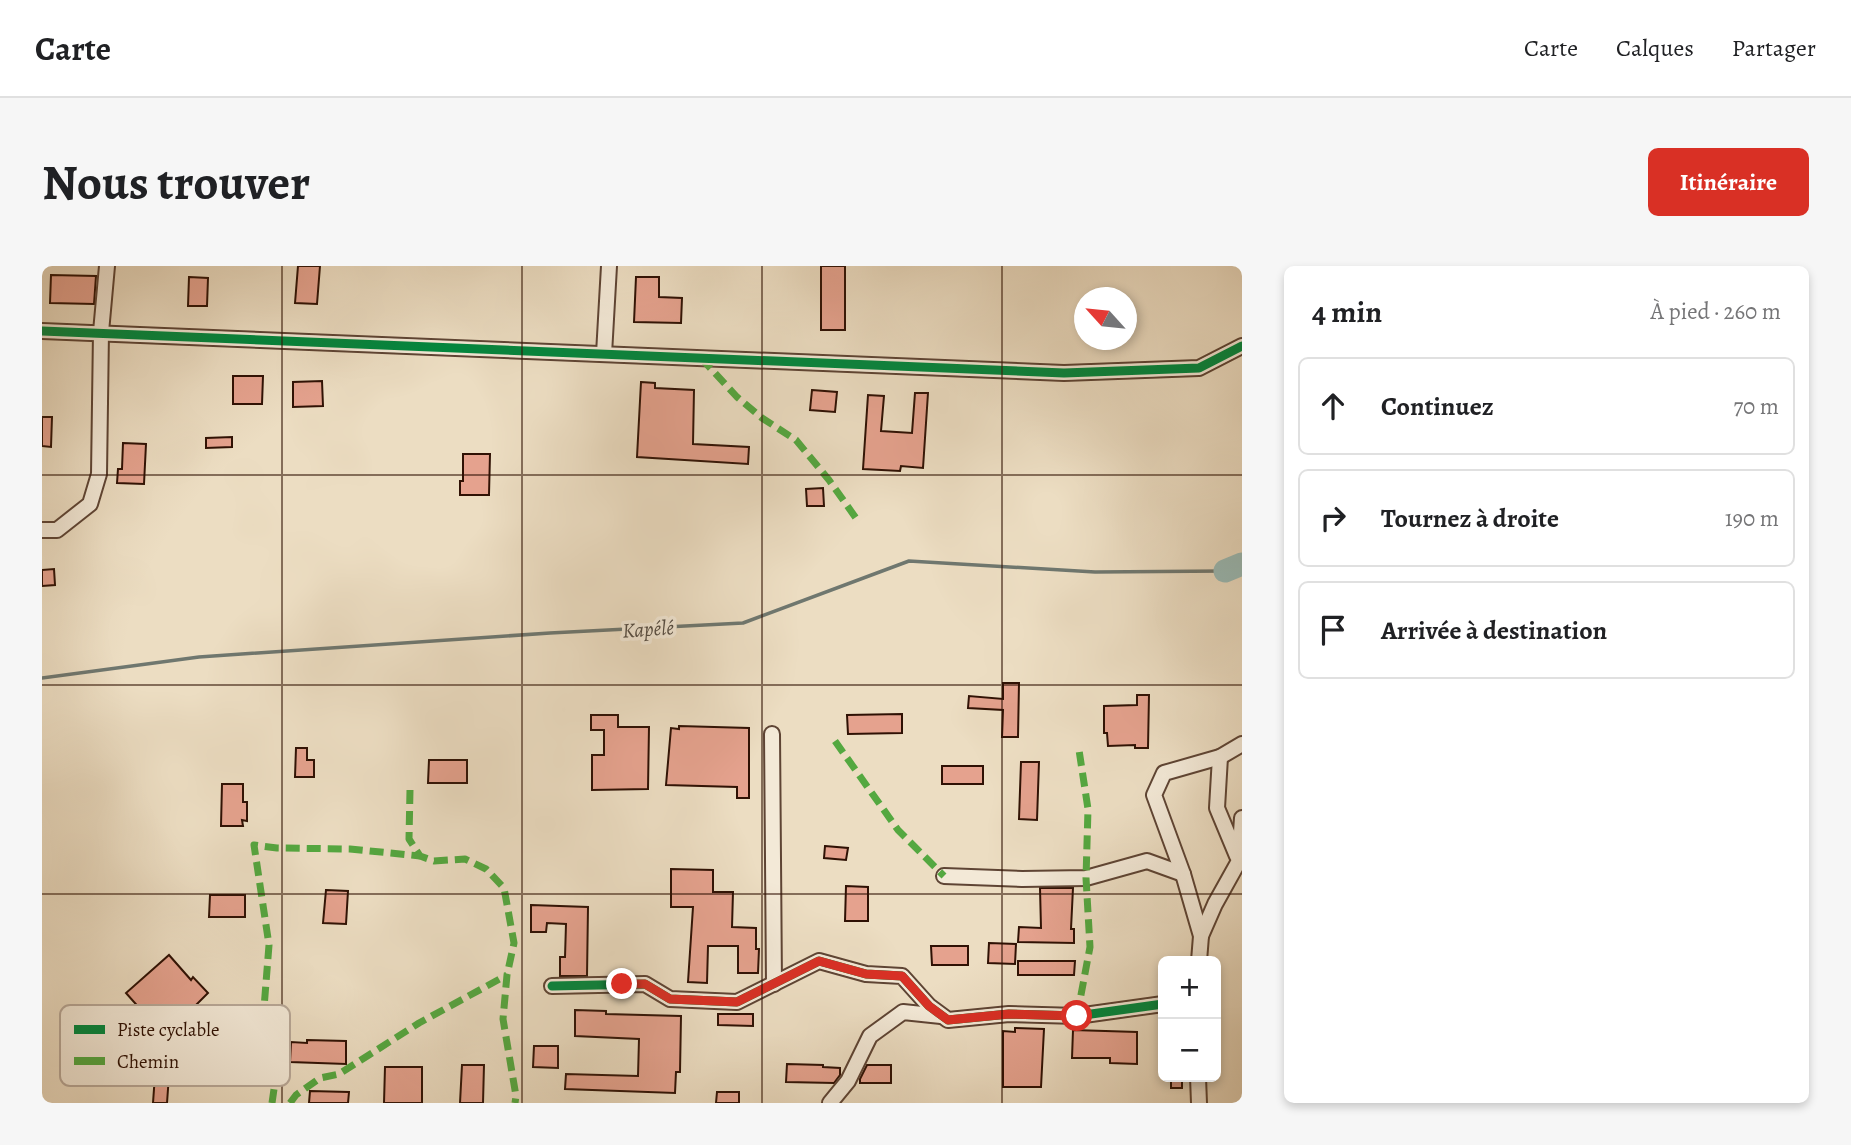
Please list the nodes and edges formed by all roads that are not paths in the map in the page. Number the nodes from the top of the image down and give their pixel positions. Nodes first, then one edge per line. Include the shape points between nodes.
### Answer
1 (107, 266) edge
2 (609, 266) edge
3 (42, 331) edge
4 (101, 332) junction
5 (1242, 346) edge
6 (604, 354) junction
7 (42, 530) edge
8 (772, 734) dead end
9 (1242, 744) edge
10 (1220, 757) junction
11 (1242, 818) edge
12 (1240, 865) edge
13 (1183, 874) junction
14 (944, 876) dead end
15 (1201, 936) junction
16 (1199, 956) edge
17 (774, 985) junction
18 (552, 986) dead end
19 (1158, 1005) edge
20 (942, 1016) junction
21 (1198, 1082) edge
22 (830, 1103) edge
23 (1199, 1103) edge

1 - 4 street
2 - 6 street
3 - 4 street
4 - 6 street
4 - 7 street via 99,474 90,504 57,530
5 - 6 street via 1199,368 1064,373
8 - 17 street
9 - 10 street
10 - 12 street via 1217,808
10 - 13 street via 1164,773 1154,795
11 - 12 street
12 - 15 street
13 - 14 street via 1147,861 1086,878
13 - 15 street
15 - 16 street
17 - 18 street via 737,1002 670,999 645,984
17 - 20 street via 819,961 866,974 902,976
19 - 20 street via 1077,1016 1009,1014 948,1020
20 - 22 street via 903,1012 870,1036 848,1081
21 - 23 street

